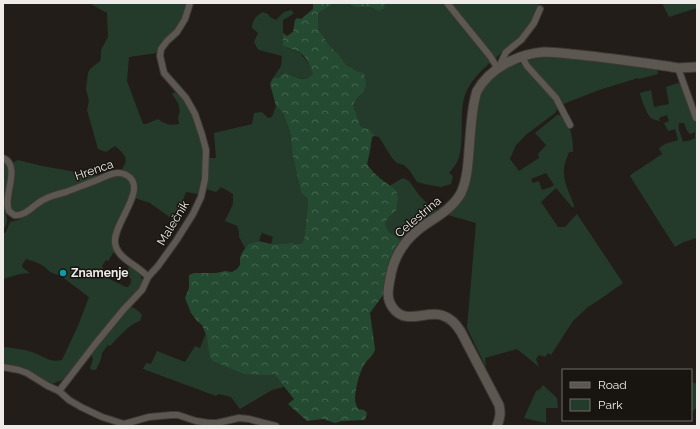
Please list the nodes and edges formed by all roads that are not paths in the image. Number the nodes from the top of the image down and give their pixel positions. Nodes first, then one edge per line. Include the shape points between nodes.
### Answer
1 (190, 3) edge
2 (447, 3) edge
3 (540, 9) dead end
4 (522, 57) junction
5 (697, 67) edge
6 (678, 68) junction
7 (498, 69) junction
8 (696, 118) dead end
9 (570, 125) dead end
10 (3, 158) edge
11 (148, 277) junction
12 (3, 367) edge
13 (59, 391) junction
14 (127, 425) edge
15 (276, 426) edge
16 (497, 426) edge

1 - 11 street, Malečnik via 185,19 161,49 160,56 164,73 186,98 195,114 206,150 205,179 201,197 193,214
2 - 7 street
3 - 7 street, Celestrina via 534,23 521,40 506,52
4 - 6 street, Celestrina via 543,52 558,53
4 - 7 street, Celestrina
4 - 9 street via 556,98
5 - 6 street, Celestrina
6 - 8 street
7 - 16 street, Celestrina via 482,84 474,99 467,172 461,192 455,202 404,244 397,255 390,276 388,293 393,309 402,316 441,315 455,323 499,405 500,418
10 - 11 street, Hrenca via 11,166 8,206 14,215 21,215 49,197 114,173 119,172 130,177 134,186 132,199 115,235 115,245 122,256
11 - 13 street, Malečnik via 142,290
12 - 13 street via 27,373
13 - 14 street via 81,407
14 - 15 street via 149,417 178,415 196,422 209,423 239,418

